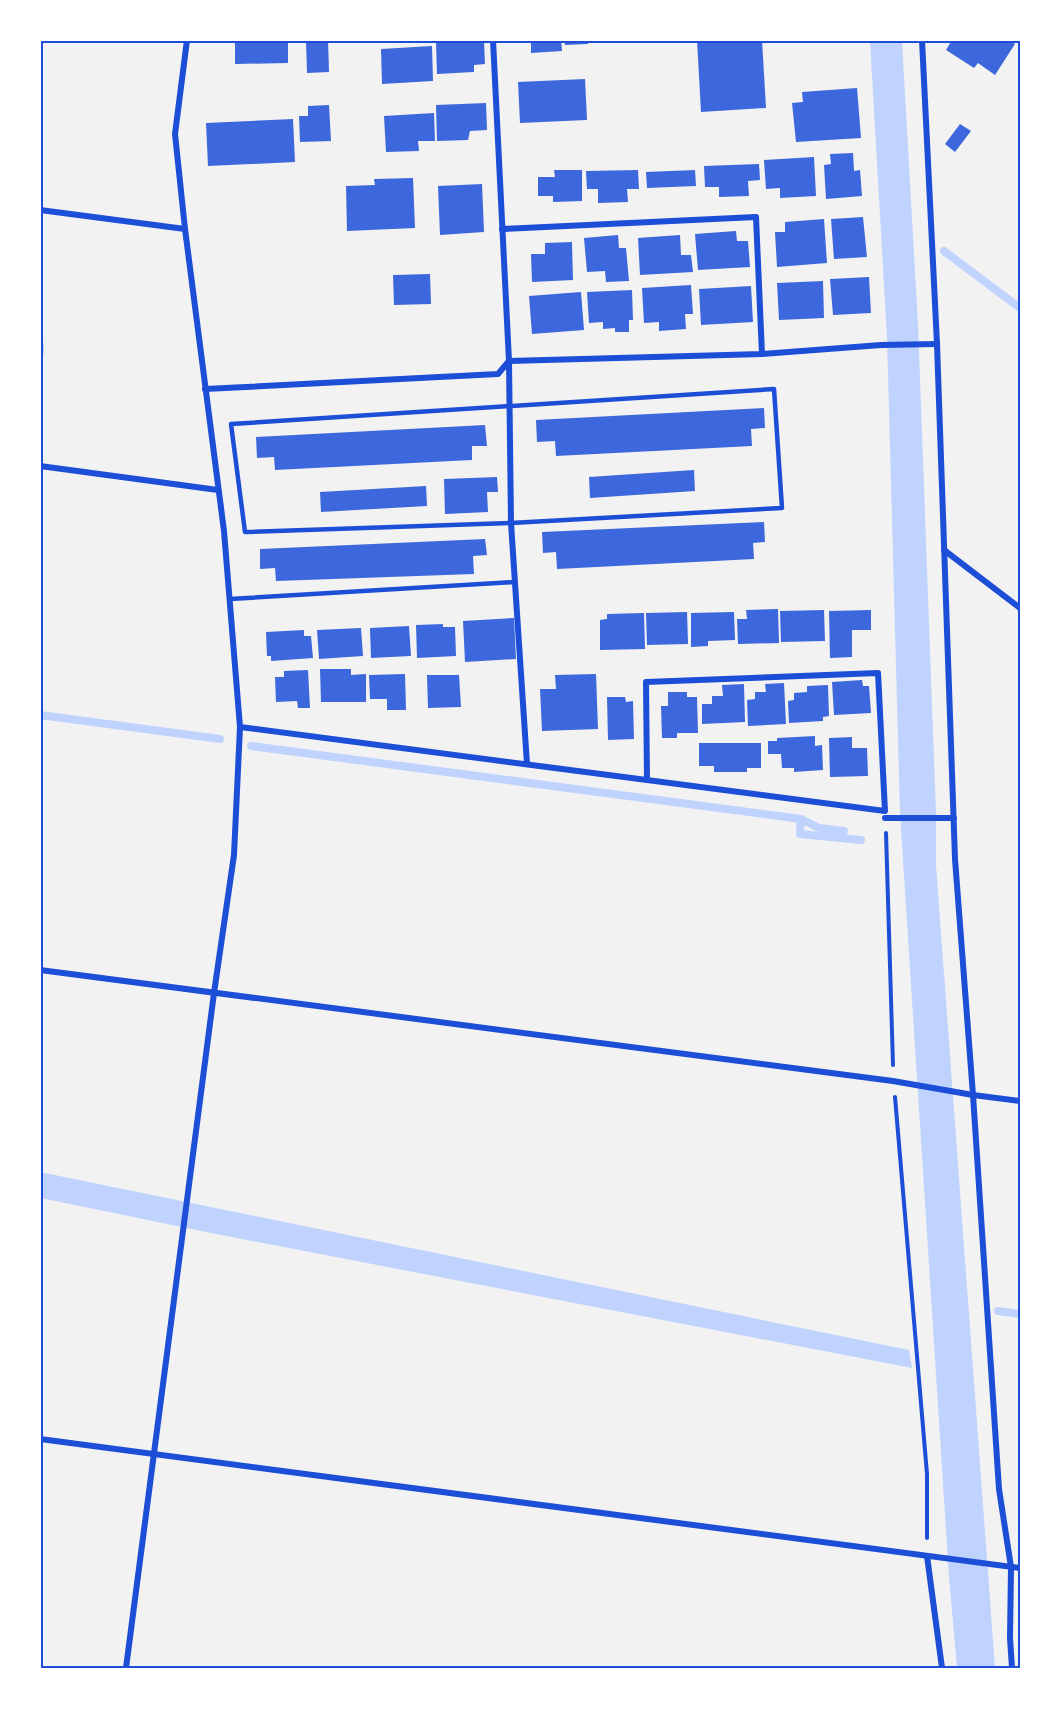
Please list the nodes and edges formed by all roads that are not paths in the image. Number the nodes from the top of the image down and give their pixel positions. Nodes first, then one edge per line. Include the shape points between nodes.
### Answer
1 (187, 40) edge
2 (493, 40) edge
3 (922, 40) edge
4 (40, 210) edge
5 (502, 229) junction
6 (185, 230) junction
7 (937, 344) junction
8 (762, 354) junction
9 (508, 361) junction
10 (205, 389) junction
11 (509, 406) junction
12 (40, 466) edge
13 (218, 489) junction
14 (511, 524) junction
15 (944, 550) junction
16 (515, 582) junction
17 (230, 599) junction
18 (1020, 608) edge
19 (240, 727) junction
20 (527, 764) junction
21 (647, 780) junction
22 (885, 818) road end
23 (954, 818) junction
24 (40, 970) edge
25 (214, 993) junction
26 (973, 1095) junction
27 (1020, 1101) edge
28 (40, 1439) edge
29 (154, 1454) junction
30 (931, 1557) junction
31 (1011, 1567) junction
32 (1020, 1568) edge
33 (126, 1668) edge
34 (942, 1668) edge
35 (1012, 1668) edge

1 - 6 street via 175,134
2 - 5 street
3 - 7 street
4 - 6 street
5 - 8 street via 756,216
5 - 9 street
6 - 10 street
7 - 8 street
7 - 15 street
8 - 9 street
9 - 10 street via 498,374
9 - 11 street
10 - 13 street
11 - 14 street
11 - 14 lane via 231,424 246,532
11 - 14 lane via 774,389 782,508
12 - 13 street
13 - 17 street
14 - 16 street
15 - 18 street
15 - 23 street
16 - 17 lane
16 - 20 street
17 - 19 street
19 - 20 street
19 - 25 street via 234,855
20 - 21 street
21 - 21 street via 885,811 878,673 646,682
22 - 23 street
23 - 26 street
24 - 25 street
25 - 26 street via 896,1081
25 - 29 street
26 - 27 street
26 - 31 street via 999,1489
28 - 29 street
29 - 30 street
29 - 33 street
30 - 31 street
30 - 34 street
31 - 32 street
31 - 35 street

